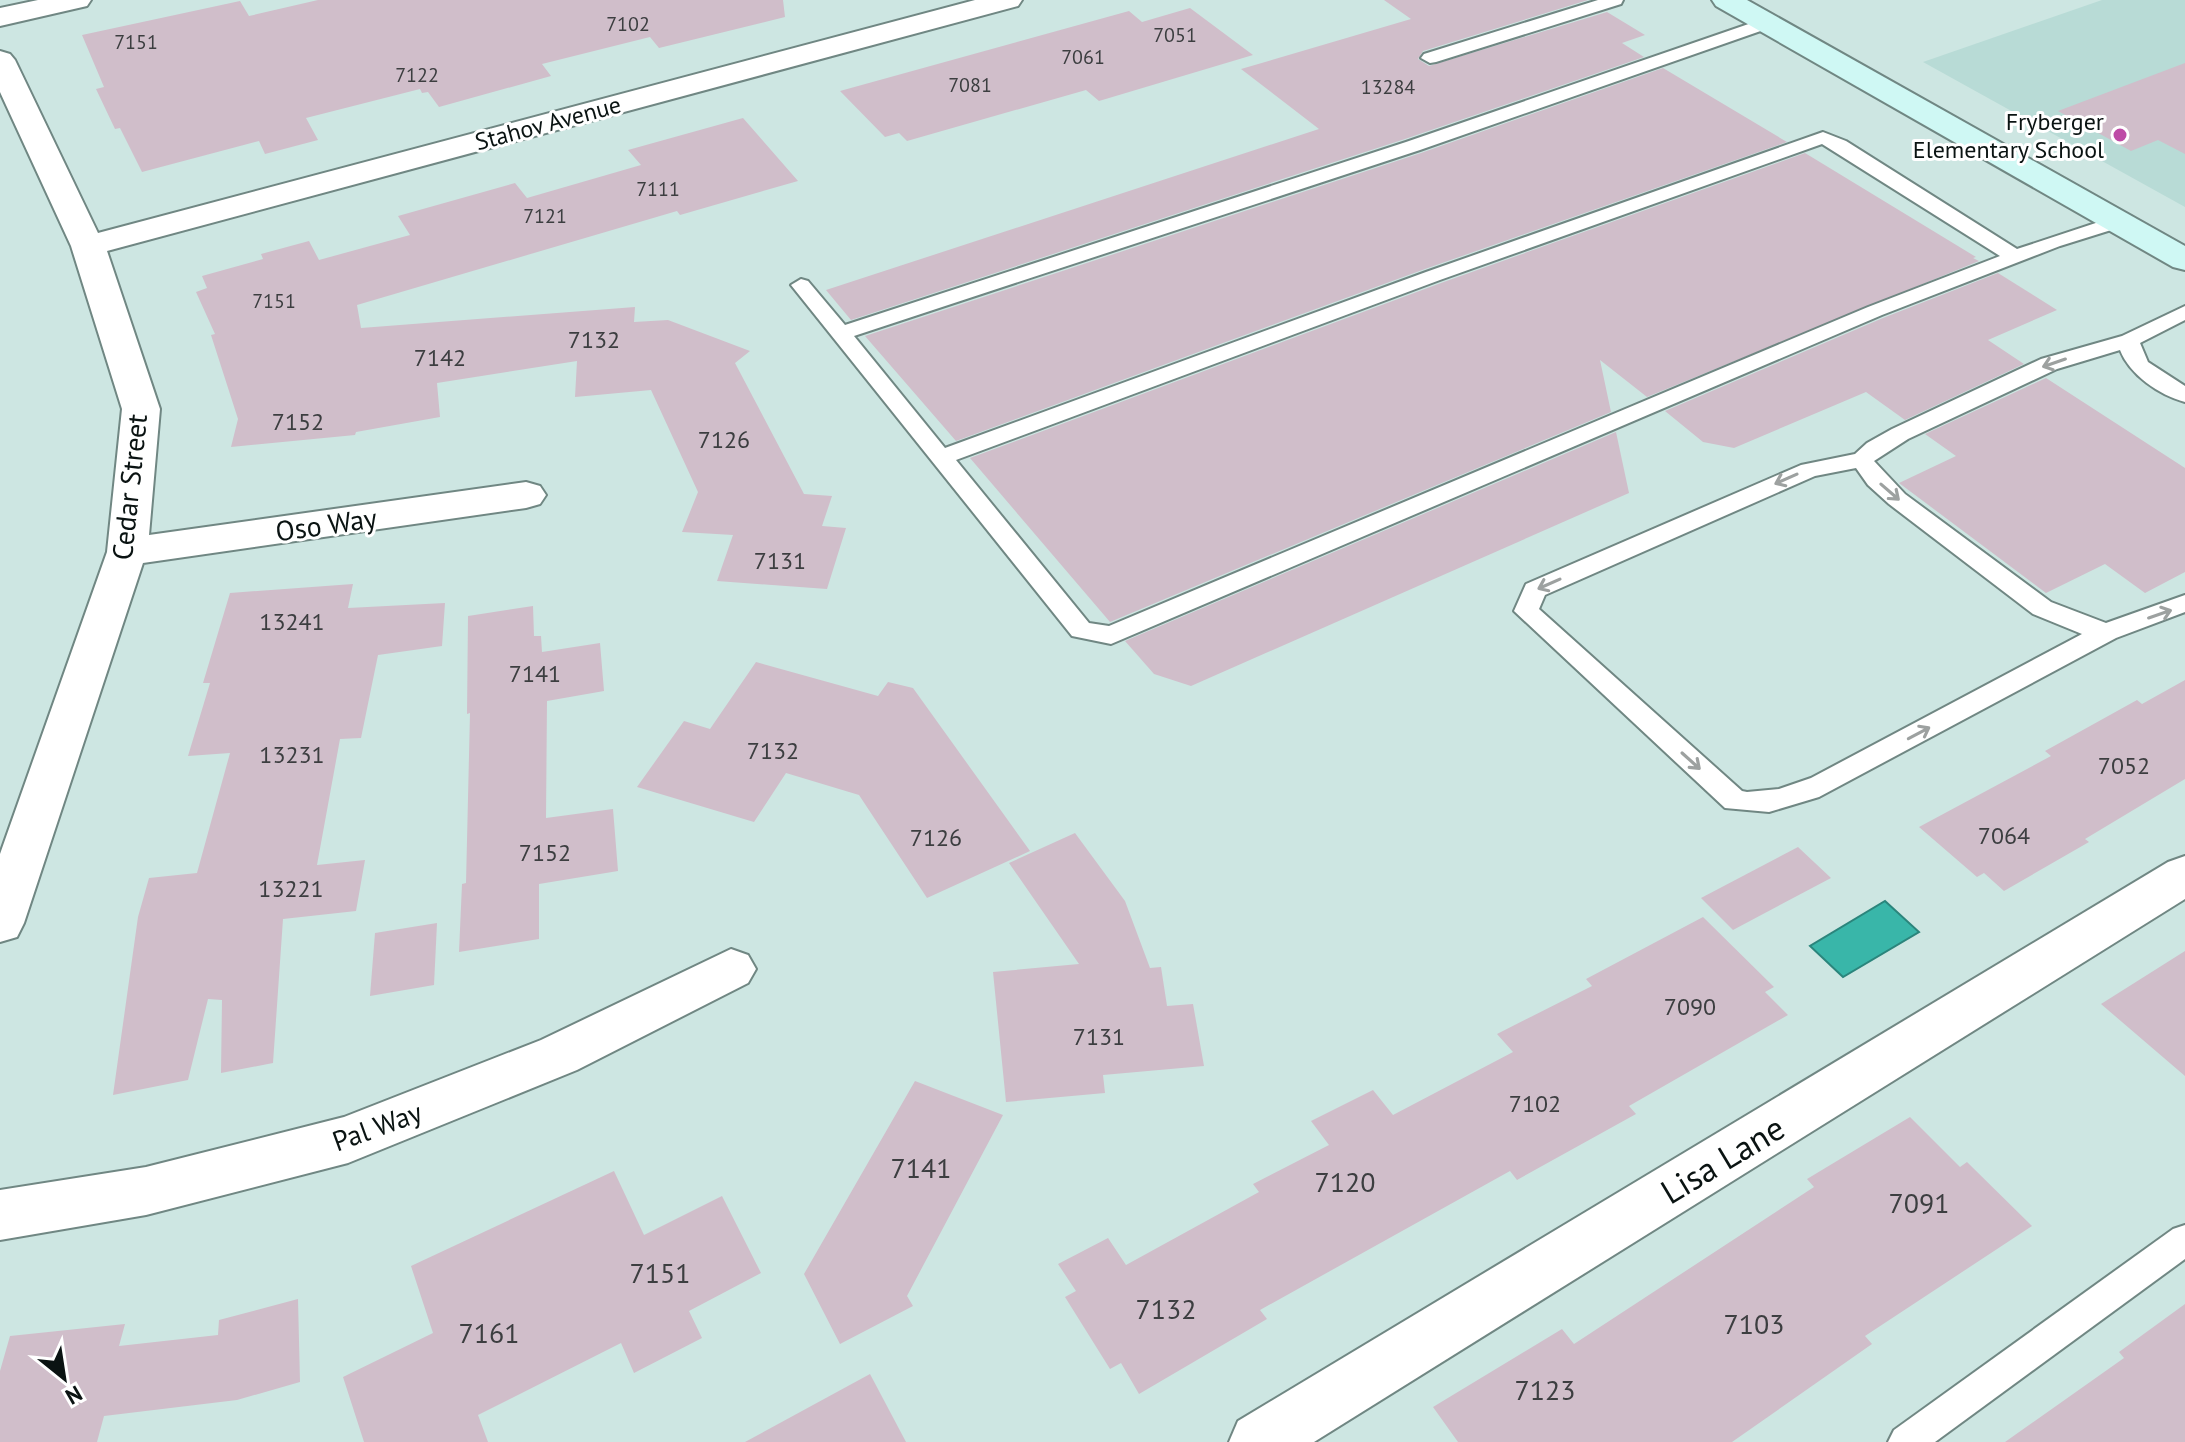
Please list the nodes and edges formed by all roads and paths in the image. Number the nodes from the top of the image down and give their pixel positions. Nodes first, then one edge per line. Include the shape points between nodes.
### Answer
1 (77, 0) edge
2 (1008, 0) edge
3 (1615, 0) edge
4 (1726, 0) edge
5 (0, 17) edge
6 (1766, 23) junction
7 (1430, 58) dead end
8 (0, 60) edge
9 (2117, 222) junction
10 (88, 246) junction
11 (2016, 257) junction
12 (2185, 260) edge
13 (801, 285) dead end
14 (2185, 312) edge
15 (839, 334) junction
16 (2129, 340) junction
17 (2185, 395) edge
18 (940, 458) junction
19 (1862, 460) junction
20 (526, 495) dead end
21 (127, 552) junction
22 (2185, 603) edge
23 (2107, 632) junction
24 (2185, 875) edge
25 (0, 923) edge
26 (731, 969) dead end
27 (0, 1215) edge
28 (2185, 1240) edge
29 (1259, 1442) edge
30 (1906, 1442) edge

1 - 5 street
2 - 10 street, Stahov Avenue
3 - 7 lane
4 - 6 main road
6 - 9 main road
6 - 15 lane via 1413,146
8 - 10 street, Cedar Street
9 - 11 lane
9 - 12 main road
10 - 21 street, Cedar Street via 141,409
11 - 18 lane via 1823,138
11 - 18 lane via 1875,311 1111,635 1081,630
13 - 15 lane
14 - 16 lane
15 - 18 lane
16 - 17 lane via 2134,363
16 -> 19 lane via 2049,364 1900,434
19 -> 23 lane via 1897,499 2042,608
19 -> 23 lane via 1809,470 1621,551 1535,590 1526,611 1735,801 1754,803 1786,801 1820,785
20 - 21 street, Oso Way
21 - 25 street, Cedar Street
23 -> 22 lane
24 - 29 street, Lisa Lane
26 - 27 street, Pal Way via 559,1055 348,1140 146,1191
28 - 30 lane

